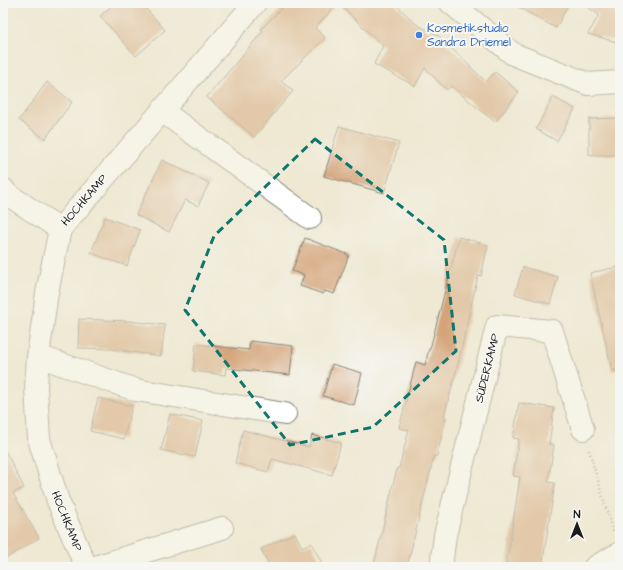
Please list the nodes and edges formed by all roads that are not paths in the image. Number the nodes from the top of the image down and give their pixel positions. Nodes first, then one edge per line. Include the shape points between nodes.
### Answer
1 (255, 3) edge
2 (451, 3) edge
3 (620, 82) edge
4 (162, 111) junction
5 (3, 189) edge
6 (310, 218) dead end
7 (60, 229) junction
8 (38, 356) junction
9 (285, 414) dead end
10 (583, 429) road end
11 (222, 528) dead end
12 (617, 544) edge
13 (86, 567) edge
14 (95, 567) edge
15 (441, 567) edge
16 (595, 567) edge

1 - 4 street, HOCHKAMP
2 - 3 street via 513,54 588,84
4 - 6 street
4 - 7 street, HOCHKAMP
5 - 7 street
7 - 8 street, HOCHKAMP
8 - 9 street via 136,390
8 - 13 street, HOCHKAMP via 38,439 58,501
10 - 15 street, SÜDERKAMP via 552,331 497,326 445,535
11 - 14 street
12 - 16 street

